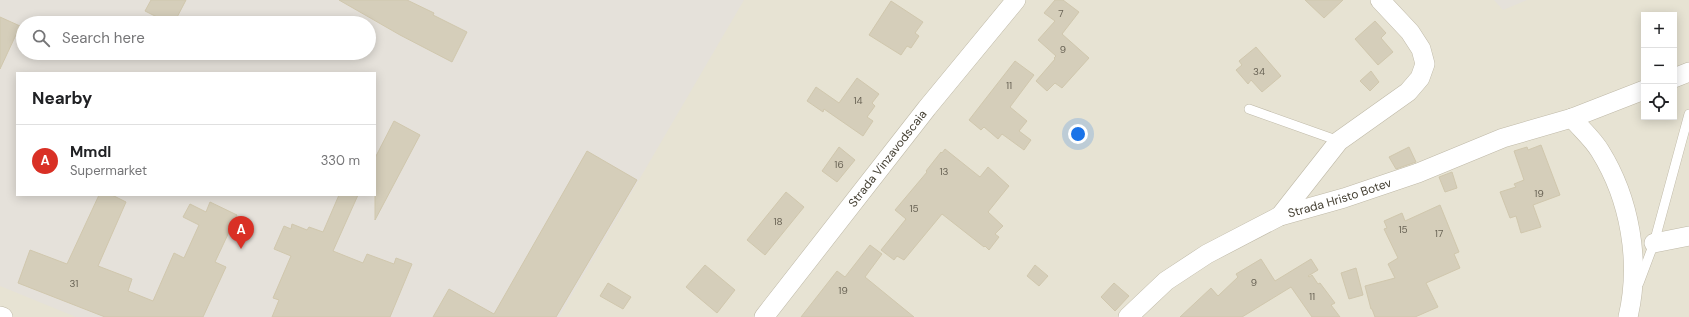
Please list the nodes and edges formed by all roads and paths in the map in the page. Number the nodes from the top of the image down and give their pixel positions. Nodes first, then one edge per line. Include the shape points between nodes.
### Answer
1 (1380, 0) edge
2 (1015, 1) edge
3 (1689, 72) edge
4 (1677, 77) edge
5 (1641, 91) edge
6 (1249, 109) dead end
7 (1689, 114) edge
8 (1572, 118) junction
9 (1339, 141) junction
10 (1280, 216) junction
11 (1689, 236) edge
12 (1654, 243) junction
13 (1629, 311) edge
14 (0, 316) edge
15 (3, 317) edge
16 (764, 317) edge
17 (1128, 317) edge

1 - 9 street via 1410,32 1421,49 1425,64 1420,78 1408,92
2 - 16 street, Strada Vinzavodscaia via 927,108
3 - 4 street
5 - 8 street, Strada Hristo Botev
6 - 9 lane
7 - 12 lane
8 - 10 street, Strada Hristo Botev via 1503,138 1418,173 1344,198
8 - 13 street via 1600,150 1613,175 1627,214 1634,256
9 - 10 street
10 - 17 street, Strada Hristo Botev via 1207,254 1172,277
11 - 12 street
12 - 13 lane
14 - 15 street

